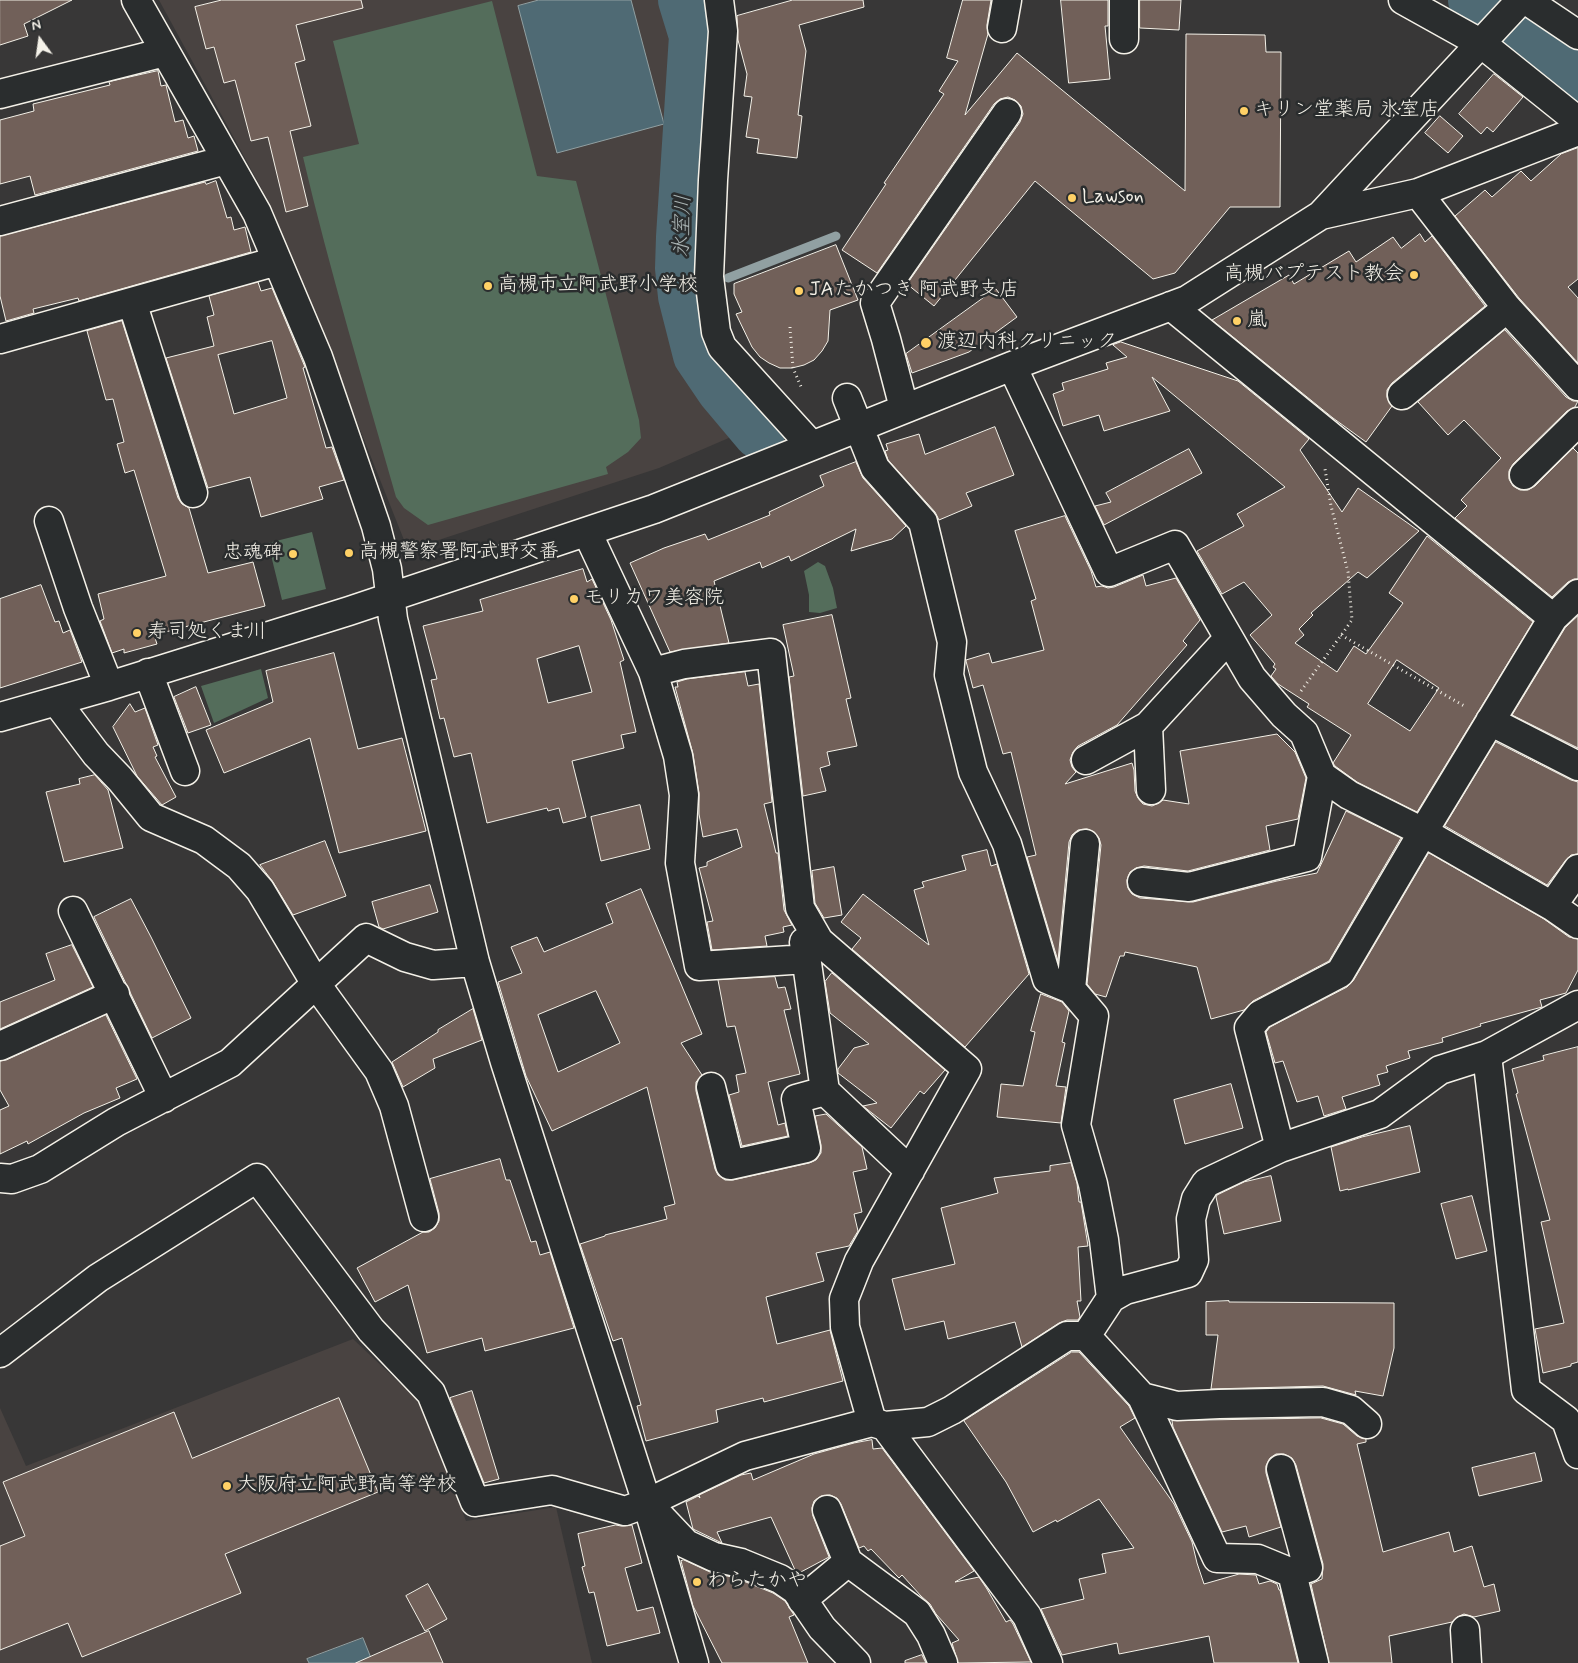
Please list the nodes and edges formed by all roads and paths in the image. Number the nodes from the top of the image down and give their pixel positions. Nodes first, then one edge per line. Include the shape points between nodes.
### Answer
1 (136, 0) edge
2 (1007, 0) edge
3 (1124, 0) edge
4 (1403, 0) edge
5 (722, 1) edge
6 (1521, 2) edge
7 (1002, 28) dead end
8 (1578, 35) edge
9 (1124, 39) dead end
10 (1486, 39) junction
11 (165, 52) junction
12 (0, 94) edge
13 (1008, 113) dead end
14 (1578, 121) edge
15 (1578, 131) edge
16 (226, 160) junction
17 (1418, 193) junction
18 (1322, 215) junction
19 (0, 220) edge
20 (277, 261) junction
21 (132, 302) junction
22 (1171, 306) junction
23 (1507, 308) junction
24 (790, 326) dead end
25 (0, 339) edge
26 (1012, 366) junction
27 (1578, 386) edge
28 (803, 392) dead end
29 (1402, 395) dead end
30 (847, 398) dead end
31 (904, 408) junction
32 (1578, 422) edge
33 (859, 427) junction
34 (1326, 433) junction
35 (812, 445) junction
36 (1524, 475) dead end
37 (193, 493) dead end
38 (49, 521) dead end
39 (587, 532) junction
40 (1578, 594) edge
41 (390, 598) junction
42 (1553, 618) junction
43 (1341, 635) junction
44 (1228, 639) junction
45 (653, 672) junction
46 (148, 673) junction
47 (109, 686) junction
48 (56, 701) junction
49 (1284, 715) junction
50 (0, 717) edge
51 (1490, 721) junction
52 (1148, 726) junction
53 (1086, 760) dead end
54 (1578, 766) edge
55 (185, 771) dead end
56 (1322, 776) junction
57 (1151, 790) dead end
58 (1423, 832) junction
59 (1085, 844) dead end
60 (1578, 869) edge
61 (1142, 882) dead end
62 (1552, 906) junction
63 (800, 908) junction
64 (73, 911) dead end
65 (1578, 924) edge
66 (807, 959) junction
67 (475, 962) junction
68 (316, 984) junction
69 (1071, 990) junction
70 (114, 994) junction
71 (1578, 1005) edge
72 (0, 1046) edge
73 (1487, 1056) junction
74 (711, 1087) dead end
75 (825, 1091) junction
76 (164, 1098) junction
77 (1280, 1148) junction
78 (910, 1171) junction
79 (0, 1178) edge
80 (424, 1217) dead end
81 (1110, 1298) junction
82 (1086, 1336) junction
83 (0, 1353) edge
84 (1142, 1397) junction
85 (1572, 1413) edge
86 (878, 1424) junction
87 (1367, 1424) dead end
88 (1578, 1454) edge
89 (1281, 1469) dead end
90 (647, 1503) junction
91 (827, 1510) dead end
92 (848, 1562) junction
93 (1292, 1573) junction
94 (802, 1600) junction
95 (1465, 1630) dead end
96 (694, 1663) edge
97 (856, 1663) edge
98 (943, 1663) edge
99 (1048, 1663) edge
100 (1314, 1663) edge
101 (1467, 1663) edge

1 - 11 street
2 - 7 street
3 - 9 street
4 - 10 street
5 - 35 street via 709,277 716,332 722,346
6 - 8 street
6 - 10 street
10 - 14 street
10 - 18 street
11 - 12 street
11 - 16 street
13 - 31 street via 874,303
15 - 17 street
16 - 19 street
16 - 20 street via 256,213
17 - 18 street
17 - 23 street
18 - 22 street via 1187,300
20 - 21 street
20 - 41 street via 318,357 372,517 387,570
21 - 25 street
21 - 37 street
22 - 26 street
22 - 34 street
23 - 27 street
23 - 29 street
24 - 28 path via 793,368
26 - 31 street
26 - 44 street via 1109,572 1175,545
30 - 33 street
31 - 33 street
32 - 36 street
33 - 35 street
33 - 69 street via 875,468 923,522 952,642 949,675 973,772 1007,844 1047,979
34 - 42 street
34 - 43 path via 1325,469 1348,572 1352,620
35 - 39 street via 654,509
38 - 47 street
39 - 41 street
39 - 45 street
40 - 42 street
41 - 46 street
41 - 67 street
42 - 51 street
43 - 49 path
43 - 51 path
44 - 49 street via 1252,678
44 - 52 street
45 - 63 street via 684,664 771,653
45 - 66 street via 678,756 684,794 680,863 699,966
46 - 47 street
46 - 55 street
47 - 48 street
48 - 50 street
48 - 68 street via 96,754 151,816 204,840 239,866 260,890
49 - 56 street via 1304,733
51 - 54 street
51 - 58 street
52 - 53 street
52 - 57 street
56 - 58 street via 1349,795
56 - 61 street via 1307,857 1189,888
58 - 62 street
58 - 77 street via 1340,973 1260,1015 1249,1028
59 - 69 street
60 - 62 street
62 - 65 street
63 - 66 street
63 - 78 street via 819,940 967,1069
64 - 70 street
66 - 75 street
67 - 68 street via 433,965 405,957 366,938
67 - 90 street via 504,1062
68 - 76 street via 230,1063
68 - 80 street via 379,1071 394,1106
69 - 81 street via 1094,1016 1076,1125 1093,1184 1104,1240
70 - 72 street
70 - 76 street
71 - 73 street
73 - 77 street via 1440,1070 1380,1114
73 - 85 street via 1526,1390
74 - 75 street via 730,1165 806,1148 796,1099
75 - 78 street
76 - 79 street via 116,1122 40,1170
77 - 81 street via 1206,1183 1196,1199 1191,1219 1194,1260 1188,1273 1125,1290
78 - 86 street via 859,1261 844,1299 845,1327
81 - 82 street
82 - 84 street
82 - 86 street via 1067,1336 928,1422
83 - 90 street via 98,1278 257,1178 371,1330 431,1393 475,1502 552,1490 625,1511
84 - 87 street via 1177,1406 1323,1402 1351,1410
84 - 93 street via 1217,1558 1258,1559
85 - 88 street
86 - 90 street via 745,1456
86 - 99 street via 1027,1616
89 - 93 street via 1308,1568
90 - 94 street via 686,1544 780,1579 796,1590
90 - 96 street
91 - 92 street
92 - 94 street
92 - 98 street via 917,1613
93 - 100 street
94 - 97 street via 822,1628
95 - 101 street

